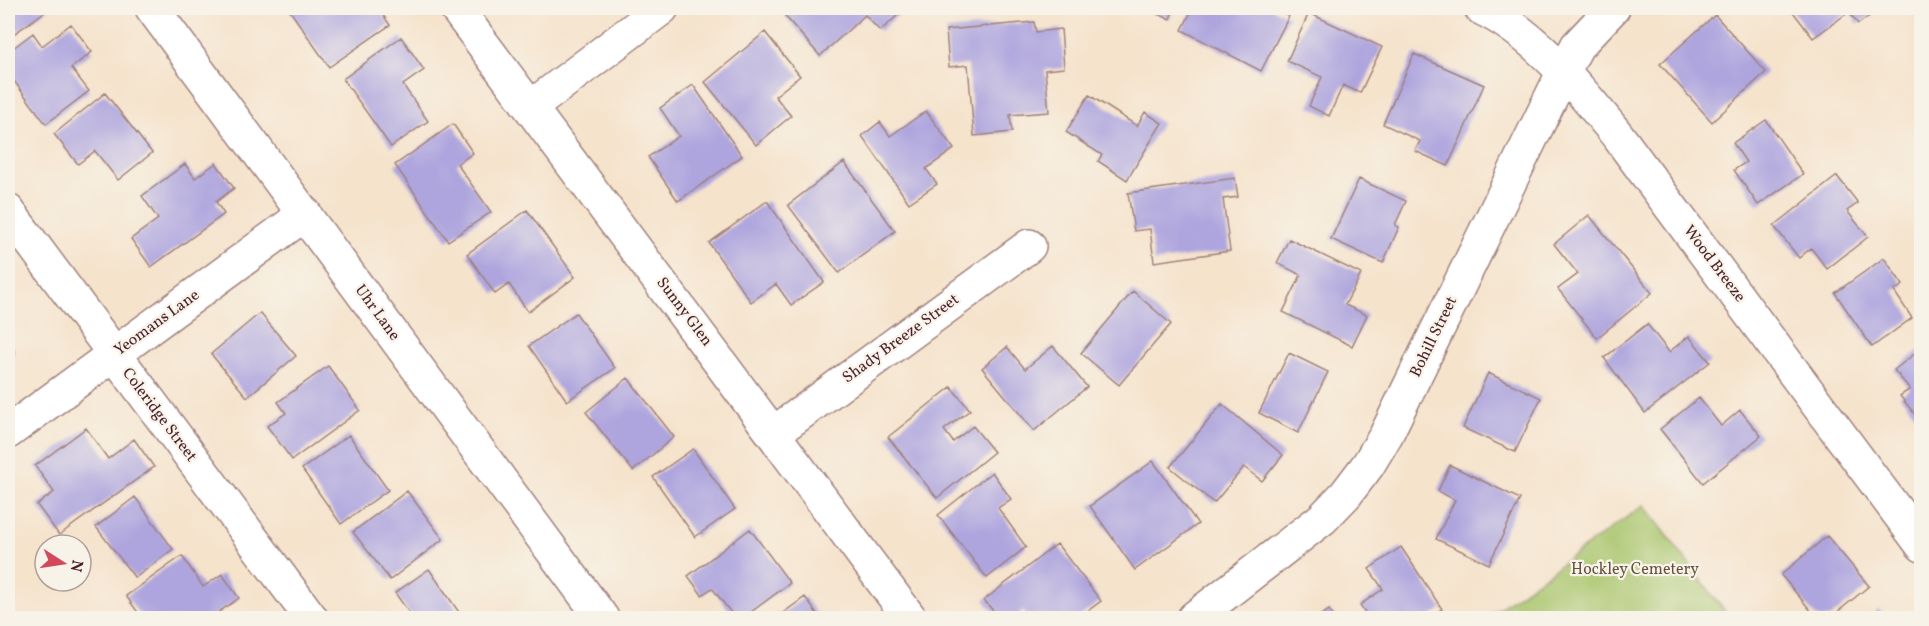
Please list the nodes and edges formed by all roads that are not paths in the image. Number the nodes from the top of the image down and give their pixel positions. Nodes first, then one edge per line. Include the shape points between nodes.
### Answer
1 (152, 8) edge
2 (456, 8) edge
3 (662, 8) edge
4 (1481, 8) edge
5 (1613, 8) edge
6 (1564, 71) junction
7 (531, 107) junction
8 (8, 211) edge
9 (305, 214) junction
10 (1029, 246) dead end
11 (114, 355) junction
12 (8, 432) edge
13 (774, 433) junction
14 (1922, 545) edge
15 (311, 618) edge
16 (602, 618) edge
17 (910, 618) edge
18 (1194, 618) edge

1 - 9 street, Uhr Lane
2 - 7 street, Sunny Glen
3 - 7 street
4 - 6 street, Wood Breeze via 1527,38
5 - 6 street, Bohill Street via 1577,46
6 - 14 street, Wood Breeze via 1618,136
6 - 18 street, Bohill Street via 1368,465 1322,519
7 - 13 street, Sunny Glen
8 - 11 street, Coleridge Street
9 - 11 street, Yeomans Lane
9 - 16 street, Uhr Lane
10 - 13 street, Shady Breeze Street
11 - 12 street, Yeomans Lane
11 - 15 street, Coleridge Street
13 - 17 street, Sunny Glen

